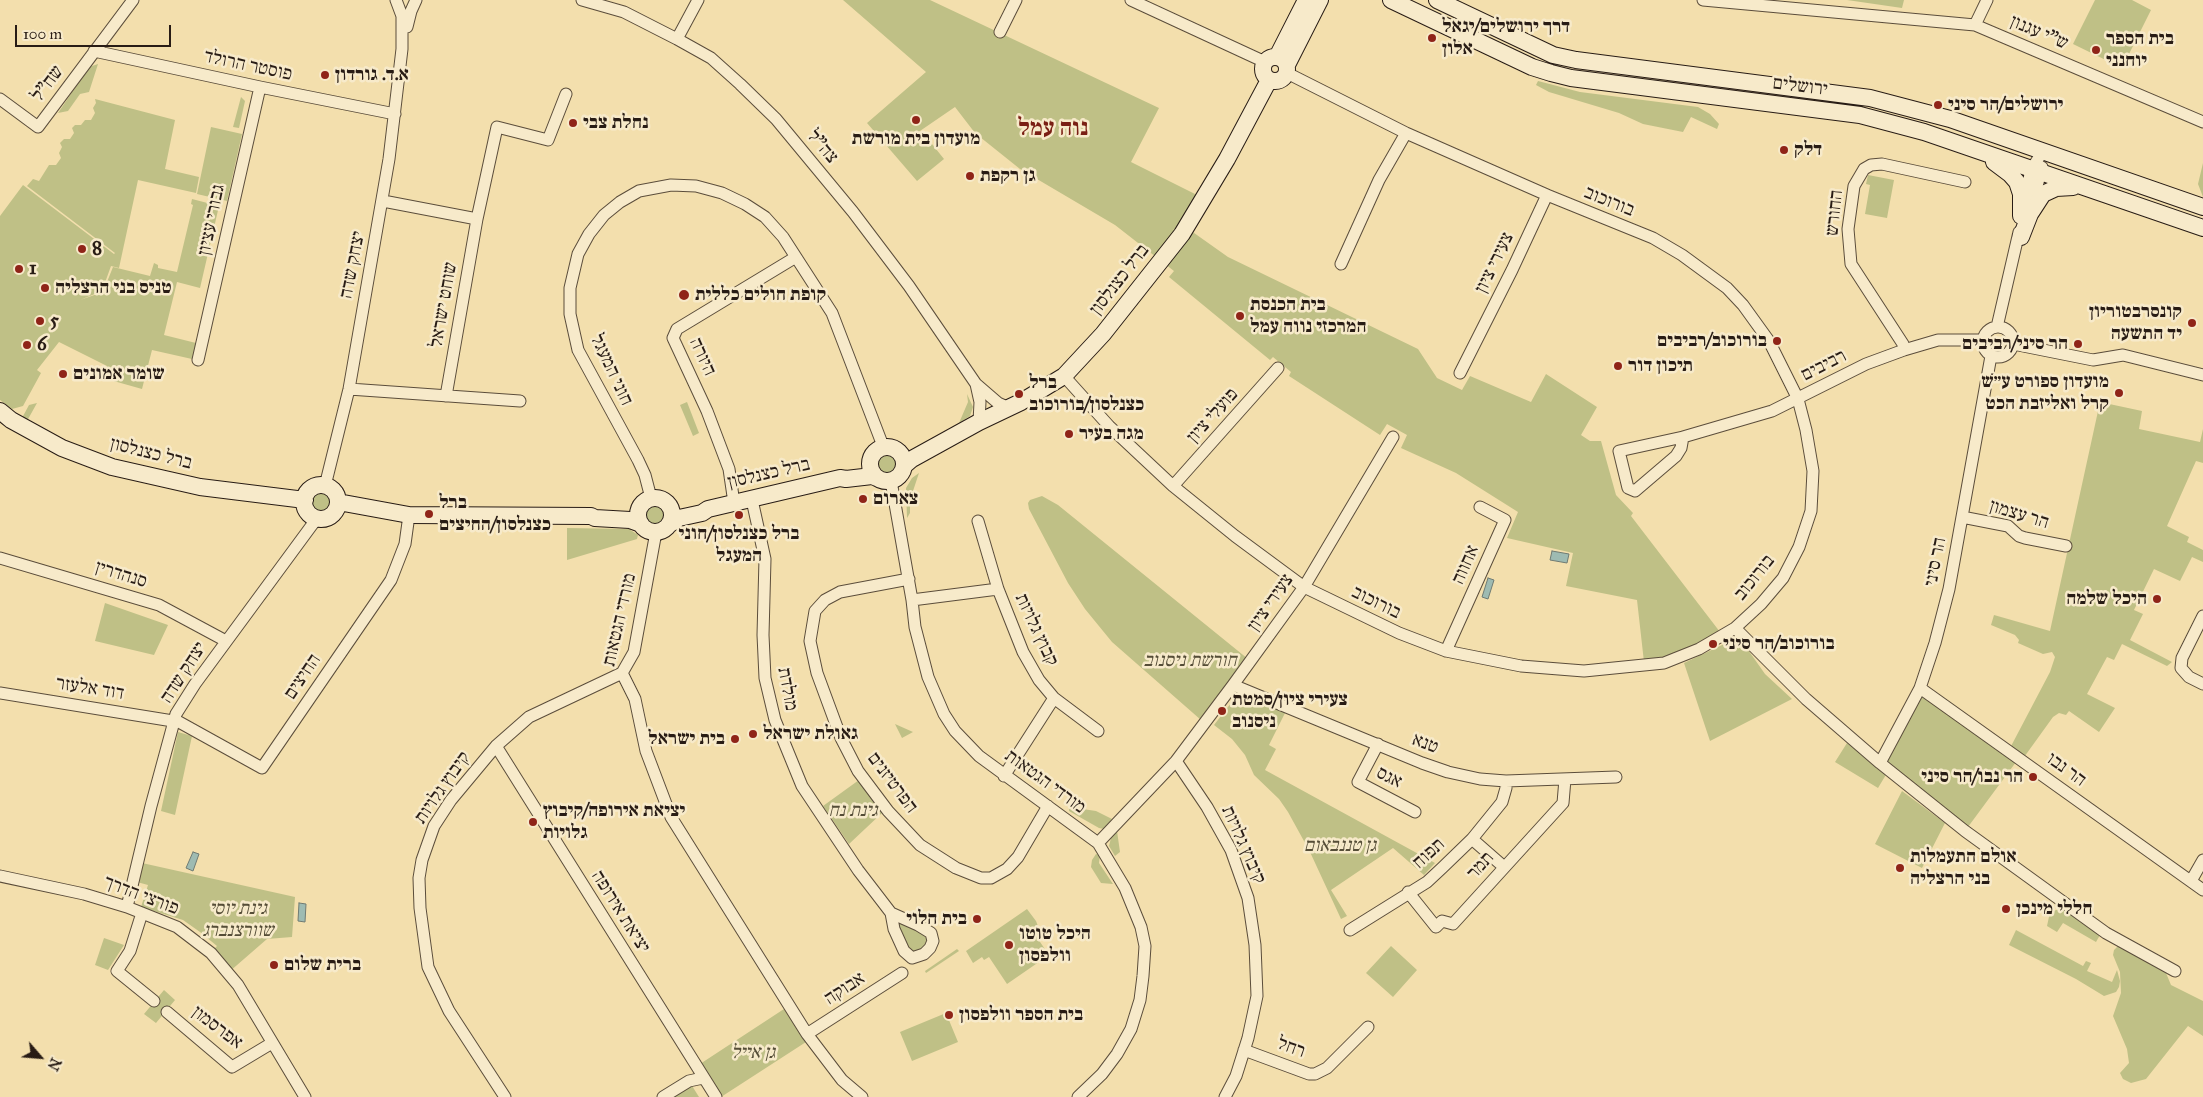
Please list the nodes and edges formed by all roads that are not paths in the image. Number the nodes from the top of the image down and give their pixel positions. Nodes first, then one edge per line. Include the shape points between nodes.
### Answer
1 (133, 0) edge
2 (397, 0) edge
3 (415, 0) edge
4 (582, 0) edge
5 (698, 0) edge
6 (1016, 0) edge
7 (1132, 0) edge
8 (1391, 0) edge
9 (1437, 0) edge
10 (1703, 0) edge
11 (1986, 0) edge
12 (1316, 2) edge
13 (1805, 4) edge
14 (1975, 24) junction
15 (1000, 32) dead end
16 (677, 38) junction
17 (402, 49) junction
18 (94, 51) junction
19 (1279, 65) junction
20 (260, 87) junction
21 (566, 94) dead end
22 (0, 99) edge
23 (395, 114) junction
24 (2203, 122) edge
25 (1406, 133) junction
26 (2043, 151) junction
27 (1982, 153) junction
28 (2037, 172) junction
29 (1965, 182) dead end
30 (2083, 188) junction
31 (1547, 195) junction
32 (383, 201) junction
33 (2203, 207) edge
34 (2021, 216) junction
35 (477, 220) junction
36 (2203, 228) edge
37 (2020, 238) junction
38 (796, 257) junction
39 (1341, 264) dead end
40 (1997, 327) junction
41 (1983, 340) junction
42 (2013, 344) junction
43 (1904, 350) junction
44 (1991, 356) junction
45 (198, 360) dead end
46 (1278, 368) dead end
47 (1460, 373) dead end
48 (2203, 375) edge
49 (1064, 376) junction
50 (976, 384) junction
51 (348, 389) junction
52 (446, 396) junction
53 (1798, 398) junction
54 (520, 401) dead end
55 (1009, 408) junction
56 (0, 411) edge
57 (979, 422) junction
58 (1393, 437) dead end
59 (1683, 437) junction
60 (883, 446) junction
61 (871, 458) junction
62 (902, 458) junction
63 (840, 478) junction
64 (884, 479) junction
65 (325, 486) junction
66 (1173, 486) junction
67 (305, 500) junction
68 (752, 500) junction
69 (338, 502) junction
70 (646, 502) junction
71 (667, 503) junction
72 (734, 503) junction
73 (1480, 506) dead end
74 (708, 509) junction
75 (408, 515) junction
76 (591, 516) junction
77 (1962, 517) junction
78 (324, 518) junction
79 (978, 521) dead end
80 (641, 524) junction
81 (663, 528) junction
82 (2066, 546) dead end
83 (0, 558) edge
84 (908, 578) junction
85 (1304, 588) junction
86 (998, 589) junction
87 (912, 600) junction
88 (2203, 616) edge
89 (1735, 628) junction
90 (226, 641) junction
91 (1446, 651) junction
92 (622, 673) junction
93 (2203, 684) edge
94 (1234, 685) junction
95 (1920, 688) junction
96 (0, 693) edge
97 (1054, 698) junction
98 (174, 721) junction
99 (1098, 731) dead end
100 (1378, 744) junction
101 (496, 746) junction
102 (1176, 761) junction
103 (1880, 763) junction
104 (1004, 776) junction
105 (1616, 777) dead end
106 (1565, 779) junction
107 (1506, 781) junction
108 (1048, 806) junction
109 (1415, 812) dead end
110 (1472, 839) junction
111 (1098, 842) junction
112 (2203, 860) edge
113 (1504, 867) junction
114 (0, 876) edge
115 (2191, 881) junction
116 (2203, 890) edge
117 (1408, 892) junction
118 (127, 907) junction
119 (142, 913) junction
120 (891, 913) dead end
121 (1350, 930) dead end
122 (2175, 971) dead end
123 (902, 973) dead end
124 (154, 1001) dead end
125 (167, 1012) dead end
126 (1368, 1026) dead end
127 (807, 1034) junction
128 (272, 1043) junction
129 (1244, 1050) junction
130 (703, 1078) junction
131 (304, 1097) edge
132 (505, 1097) edge
133 (663, 1097) edge
134 (716, 1097) edge
135 (862, 1097) edge
136 (1078, 1097) edge
137 (1225, 1097) edge

1 - 18 street, שח"ל
2 - 3 street
2 - 17 street, יצחק שדה via 402,16
3 - 17 street, יצחק שדה
4 - 16 street, צה"ל via 624,12
5 - 16 street
6 - 15 street
7 - 19 street, בורוכוב
8 - 27 street, ירושלים via 1551,73 1860,115 1924,132
9 - 26 street, ירושלים via 1553,55 1870,98 1950,119
10 - 13 street, ש"י עגנון
11 - 14 street
12 - 19 street
13 - 14 street, ש"י עגנון
14 - 24 street, ש"י עגנון
16 - 50 street, צה"ל via 710,58 776,119 854,212 907,282
17 - 23 street, יצחק שדה
18 - 20 street, פוסטר הרולד
18 - 22 street, שח"ל via 38,127
19 - 25 street, בורוכוב
19 - 49 street, ברל כצנלסון via 1263,70 1269,80 1182,234
20 - 23 street, פוסטר הרולד
20 - 45 street, גבורי עציון
21 - 35 street, שוחט ישראל via 548,140 497,127
23 - 32 street, יצחק שדה
25 - 31 street, בורוכוב
25 - 39 street via 1379,180
26 - 28 street
26 - 33 street, ירושלים
27 - 28 street, ירושלים
27 - 34 street via 2017,182 2021,194
28 - 30 street, ירושלים
28 - 34 street
28 - 37 street
29 - 43 street, החורש via 1871,164 1864,168 1854,186 1848,229 1851,264
30 - 36 street, ירושלים
30 - 37 street via 2065,186 2043,194
31 - 47 street, צעירי ציון
31 - 53 street, בורוכוב via 1653,238 1720,283 1743,305 1769,341
32 - 35 street
32 - 51 street, יצחק שדה
34 - 37 street
35 - 52 street, שוחט ישראל
37 - 40 street
38 - 60 street, חוני המעגל via 832,313
38 - 70 street, חוני המעגל via 765,218 722,193 696,186 671,185 639,191 604,215 589,234 578,254 570,288 570,314 578,350 645,475
38 - 72 street, היורה via 677,329 674,338 729,469
40 - 41 street via 1989,329
40 - 42 street via 2010,334
41 - 43 street, רביבים via 1938,340
41 - 44 street via 1984,349
42 - 44 street via 2005,355
42 - 48 street via 2093,360 2123,355
43 - 53 street, רביבים via 1866,364
44 - 77 street, הר סיני
46 - 66 street, פועלי ציון
49 - 55 street, ברל כצנלסון
49 - 66 street, בורוכוב via 1109,426
50 - 55 street, צה"ל
50 - 57 street, צה"ל via 980,402
51 - 52 street
51 - 65 street, יצחק שדה
52 - 54 street
53 - 59 street, רביבים via 1765,414
53 - 89 street, בורוכוב via 1813,471 1811,511 1799,547 1783,578
55 - 57 street, ברל כצנלסון
56 - 67 street, ברל כצנלסון via 10,420 62,448 112,467 200,486
57 - 62 street, ברל כצנלסון via 912,459
58 - 85 street, צעירי ציון
59 - 59 street, רביבים via 1676,456 1635,491 1628,488 1619,451
60 - 61 street, ברל כצנלסון
60 - 62 street via 892,446
61 - 63 street, ברל כצנלסון
61 - 64 street via 870,467
62 - 64 street, ברל כצנלסון via 900,475
63 - 64 street, ברל כצנלסון via 872,476
63 - 68 street, ברל כצנלסון
64 - 84 street, מורדי הגטאות
65 - 67 street via 312,488
65 - 69 street via 336,493
66 - 85 street, בורוכוב
67 - 78 street via 308,512
68 - 72 street, ברל כצנלסון
68 - 120 street, מולדת via 765,559 765,678 775,720 802,786
69 - 75 street
69 - 78 street via 333,514
70 - 71 street, ברל כצנלסון via 663,500
70 - 76 street via 630,511 596,512
70 - 80 street via 638,516
71 - 74 street, ברל כצנלסון via 679,508
71 - 81 street via 672,514
72 - 74 street, ברל כצנלסון
73 - 91 street, אחווה via 1505,520
74 - 81 street, ברל כצנלסון via 679,518
75 - 76 street
75 - 98 street, החיצים via 405,544 391,580 262,768 185,724
76 - 80 street
77 - 82 street, הר עצמון via 2008,526 2019,536
77 - 95 street, הר סיני via 1949,589
78 - 90 street, יצחק שדה via 312,524
79 - 86 street, קבוץ גלויות
80 - 81 street via 646,530
81 - 92 street, מורדי הגטאות via 634,652
83 - 90 street, סנהדרין via 159,606
84 - 87 street, מורדי הגטאות
84 - 108 street, הפרטיזנים via 840,592 825,600 815,611 810,642 818,672 858,771 888,811 920,845 956,868 981,878 991,878 1007,869 1018,857
85 - 91 street, בורוכוב via 1399,633
85 - 94 street, צעירי ציון
86 - 87 street
86 - 97 street, קבוץ גלויות via 1023,652
87 - 104 street, מורדי הגטאות via 928,678 944,714 979,756
88 - 93 street via 2182,658 2181,668 2189,677
89 - 91 street, בורוכוב via 1679,658 1622,668 1584,671 1521,666
89 - 103 street via 1806,699
90 - 98 street, יצחק שדה via 195,684
92 - 101 street, קיבוץ גלויות via 529,717
92 - 127 street, מורדי הגטאות via 635,699 646,751 671,817
94 - 100 street, טנא
94 - 102 street, צעירי ציון
95 - 103 street, הר סיני
95 - 115 street, הר נבו
96 - 98 street, דוד אלעזר
97 - 99 street, קבוץ גלויות
97 - 104 street
98 - 118 street, יצחק שדה
100 - 107 street, טנא via 1448,772
100 - 109 street, אגס via 1358,782
101 - 130 street, יציאת אירופה
101 - 132 street, קיבוץ גלויות via 434,826 419,878 428,967 449,1011
102 - 111 street, צעירי ציון
102 - 129 street, קיבוץ גלויות via 1231,850 1248,898 1255,944 1256,996
103 - 122 street via 1965,831 2101,929
104 - 108 street, מורדי הגטאות
105 - 106 street, טנא
106 - 107 street, טנא
106 - 113 street, תמר via 1563,803
107 - 110 street, תפוח via 1502,802
108 - 111 street, מורדי הגטאות
110 - 113 street
110 - 117 street, תפוח via 1427,882
111 - 136 street, מורדי הגטאות via 1134,907 1145,946 1144,960 1140,1000 1131,1029 1102,1074
112 - 115 street
113 - 117 street, תמר via 1449,922 1440,922 1436,927
114 - 118 street, פורצי הדרך
115 - 116 street, הר נבו
117 - 121 street, תפוח
118 - 119 street, פורצי הדרך
119 - 124 street via 130,951 117,971
119 - 128 street, פורצי הדרך via 177,927 211,953 238,985
123 - 127 street, אבוקה
125 - 128 street, אפרסמון via 232,1066
126 - 129 street, רחל via 1327,1068 1315,1074
127 - 135 street, מורדי הגטאות via 842,1080
128 - 131 street, פורצי הדרך
129 - 137 street, קיבוץ גלויות
130 - 133 street via 689,1081
130 - 134 street, יציאת אירופה

